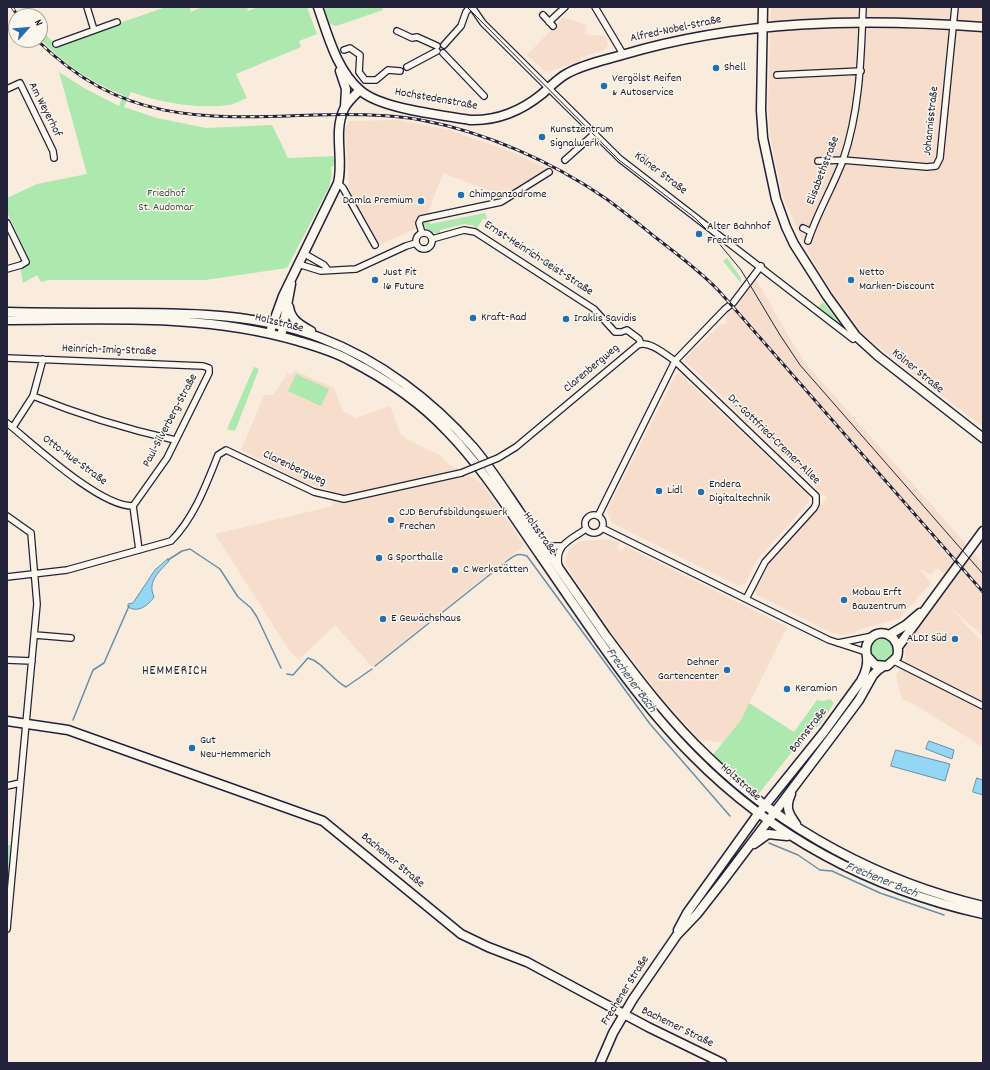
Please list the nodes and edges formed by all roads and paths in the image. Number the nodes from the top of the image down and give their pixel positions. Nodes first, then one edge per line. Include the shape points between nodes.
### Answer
1 (87, 7) edge
2 (318, 7) edge
3 (471, 7) edge
4 (565, 7) edge
5 (594, 7) edge
6 (764, 7) edge
7 (863, 7) edge
8 (955, 7) edge
9 (543, 15) dead end
10 (117, 22) dead end
11 (862, 22) junction
12 (953, 24) junction
13 (763, 27) junction
14 (983, 27) edge
15 (94, 30) junction
16 (397, 31) dead end
17 (56, 44) dead end
18 (444, 45) junction
19 (437, 49) junction
20 (344, 50) dead end
21 (334, 51) junction
22 (443, 53) junction
23 (623, 54) junction
24 (407, 67) dead end
25 (400, 71) dead end
26 (861, 71) junction
27 (777, 75) dead end
28 (550, 87) junction
29 (7, 89) edge
30 (360, 90) junction
31 (484, 96) dead end
32 (345, 107) junction
33 (594, 134) junction
34 (54, 158) dead end
35 (565, 160) dead end
36 (842, 160) junction
37 (818, 161) dead end
38 (549, 172) dead end
39 (338, 184) junction
40 (7, 223) edge
41 (803, 228) dead end
42 (811, 232) junction
43 (422, 233) junction
44 (432, 239) junction
45 (808, 241) dead end
46 (416, 243) junction
47 (376, 245) dead end
48 (303, 253) junction
49 (298, 264) junction
50 (761, 266) junction
51 (7, 268) edge
52 (328, 270) junction
53 (293, 276) junction
54 (288, 304) junction
55 (7, 312) edge
56 (7, 320) edge
57 (273, 324) junction
58 (283, 326) junction
59 (270, 333) junction
60 (281, 336) junction
61 (320, 337) junction
62 (853, 339) dead end
63 (641, 344) junction
64 (7, 358) edge
65 (43, 359) junction
66 (675, 361) junction
67 (208, 368) joint
68 (33, 396) junction
69 (7, 422) edge
70 (13, 427) junction
71 (983, 438) edge
72 (175, 440) junction
73 (133, 506) junction
74 (7, 516) edge
75 (598, 516) junction
76 (602, 528) junction
77 (586, 529) junction
78 (983, 531) edge
79 (540, 541) junction
80 (561, 546) junction
81 (139, 550) junction
82 (559, 568) junction
83 (35, 575) junction
84 (7, 577) edge
85 (746, 599) junction
86 (925, 609) junction
87 (34, 635) junction
88 (889, 635) junction
89 (872, 636) junction
90 (71, 638) dead end
91 (838, 643) junction
92 (898, 647) junction
93 (866, 654) junction
94 (7, 660) edge
95 (32, 661) junction
96 (894, 661) junction
97 (884, 666) junction
98 (983, 706) edge
99 (7, 722) edge
100 (26, 724) junction
101 (20, 783) junction
102 (7, 786) edge
103 (794, 787) junction
104 (765, 806) junction
105 (774, 812) junction
106 (758, 814) junction
107 (768, 821) junction
108 (798, 828) junction
109 (790, 837) junction
110 (748, 848) junction
111 (983, 906) edge
112 (983, 914) edge
113 (7, 929) edge
114 (677, 935) junction
115 (624, 1015) junction
116 (600, 1063) edge
117 (722, 1063) edge

1 - 15 street
2 - 21 main road, Hochstedenstraße
3 - 18 street, Kölner Straße via 466,12 461,26
3 - 28 street, Kölner Straße via 483,23
4 - 9 street via 551,24
5 - 23 street
6 - 13 main road, Kölner Straße
7 - 11 street, Elisabethstraße
8 - 12 street, Johannisstraße
10 - 15 street
11 - 12 main road, Alfred-Nobel-Straße
11 - 13 main road, Alfred-Nobel-Straße
11 - 26 street, Elisabethstraße
12 - 14 main road, Alfred-Nobel-Straße
12 - 36 street, Johannisstraße via 940,158 936,166
13 - 23 main road, Alfred-Nobel-Straße via 685,39
13 - 71 main road, Kölner Straße via 763,138 776,199 794,244 856,336 941,407
15 - 17 street
16 - 19 street via 412,38 417,37
18 - 19 street
18 - 22 street via 446,49
19 - 22 street
19 - 24 street
20 - 25 street via 350,48 360,55 359,72 362,78 368,81 376,80 388,70
21 - 30 main road, Hochstedenstraße via 345,72
21 - 32 main road via 346,89
22 - 31 street
23 - 28 main road, Alfred-Nobel-Straße via 568,73
26 - 27 street
26 - 36 street, Elisabethstraße via 853,122
28 - 30 main road, Hochstedenstraße via 519,110 481,121 395,106 376,100
28 - 33 street, Kölner Straße
29 - 34 street, Am Weyerhof via 20,83
30 - 32 main road
32 - 39 main road via 339,128
33 - 35 street
33 - 50 street, Kölner Straße via 620,159
36 - 37 street, Johannisstraße
36 - 42 street, Elisabethstraße
38 - 43 street, Ernst-Heinrich-Geist-Straße via 501,202 421,219 419,223
39 - 47 street via 343,188
39 - 48 main road
40 - 51 street via 26,262
41 - 42 street
42 - 45 street, Elisabethstraße
43 - 44 street via 429,234
43 - 46 street, Ernst-Heinrich-Geist-Straße via 416,238
44 - 46 street, Ernst-Heinrich-Geist-Straße via 427,249 421,249
44 - 63 street, Ernst-Heinrich-Geist-Straße via 464,230 475,232 594,309 615,332 627,330 639,339
46 - 52 street, Ernst-Heinrich-Geist-Straße via 356,269
48 - 49 main road
48 - 52 street
49 - 52 street, Ernst-Heinrich-Geist-Straße via 321,271
49 - 53 main road
50 - 62 street, Kölner Straße
50 - 66 street via 733,303
53 - 54 main road
53 - 57 main road
54 - 58 main road
54 - 61 main road, Holzstraße via 295,321
55 - 57 main road, Holzstraße via 184,313 225,316
56 - 59 main road, Holzstraße via 170,321 224,325
57 - 58 main road, Holzstraße
57 - 59 main road
58 - 60 main road
58 - 61 main road, Holzstraße
59 - 60 main road, Holzstraße
60 - 106 main road, Holzstraße via 347,358 390,384 423,408 447,430 496,492 592,630 648,705 693,757
61 - 79 main road, Holzstraße via 360,356 395,377 428,402 473,447
63 - 66 street, Dr.-Gottfried-Cremer-Allee via 650,346
63 - 81 street, Clarenbergweg, bridge via 516,448 461,473 344,500 314,492 226,450 218,456 198,500 179,533 171,541
64 - 65 street, Heinrich-Imig-Straße
65 - 67 street, Heinrich-Imig-Straße
65 - 68 street
66 - 75 street
66 - 85 street, Dr.-Gottfried-Cremer-Allee via 816,496 814,508 765,562
67 - 72 street, Paul-Silverberg-Straße via 209,373
68 - 70 street
68 - 72 street via 124,429
69 - 70 street, Otto-Hue-Straße
70 - 73 street, Otto-Hue-Straße via 68,473 117,504
72 - 73 street, Paul-Silverberg-Straße via 166,458
73 - 81 street
74 - 83 street via 31,533
75 - 76 street via 603,523
75 - 77 street via 586,518
76 - 77 street via 595,533
76 - 85 street
77 - 80 street
78 - 86 main road
79 - 80 street via 549,546
79 - 82 main road, Holzstraße
80 - 82 street via 557,558
81 - 83 street, Clarenbergweg via 81,567
82 - 104 main road, Holzstraße via 656,701 708,757
83 - 84 street, Clarenbergweg
83 - 87 street via 37,604
85 - 91 street
86 - 88 main road
86 - 92 main road
87 - 90 street
87 - 95 street
88 - 89 main road via 881,633
88 - 92 main road
89 - 91 street
89 - 93 main road via 866,644
91 - 93 street
92 - 96 main road
93 - 97 main road via 875,665
93 - 104 main road, Bonnstraße via 865,673 852,696
94 - 95 street
95 - 100 street
96 - 97 main road
96 - 98 street
97 - 103 main road, Bonnstraße via 873,675 859,700
99 - 100 main road, Bachemer Straße
100 - 101 street
100 - 115 main road, Bachemer Straße via 68,730 323,821 462,934 488,948 527,962
101 - 102 street
101 - 113 street
103 - 105 main road, Bonnstraße
103 - 108 main road via 788,799 788,810
104 - 105 main road, Holzstraße
104 - 106 main road, Bonnstraße
105 - 107 main road, Bonnstraße
105 - 108 main road, Holzstraße
106 - 107 main road, Holzstraße
106 - 114 main road, Frechener Straße via 687,913
107 - 109 main road, Holzstraße
107 - 110 main road, Frechener Straße
108 - 111 main road, Holzstraße via 882,873 930,892
109 - 110 main road via 768,834
109 - 112 main road, Holzstraße via 841,866 902,891
110 - 114 main road, Frechener Straße via 697,914
114 - 115 main road, Frechener Straße via 645,979
115 - 116 main road, Frechener Straße
115 - 117 main road, Bachemer Straße

